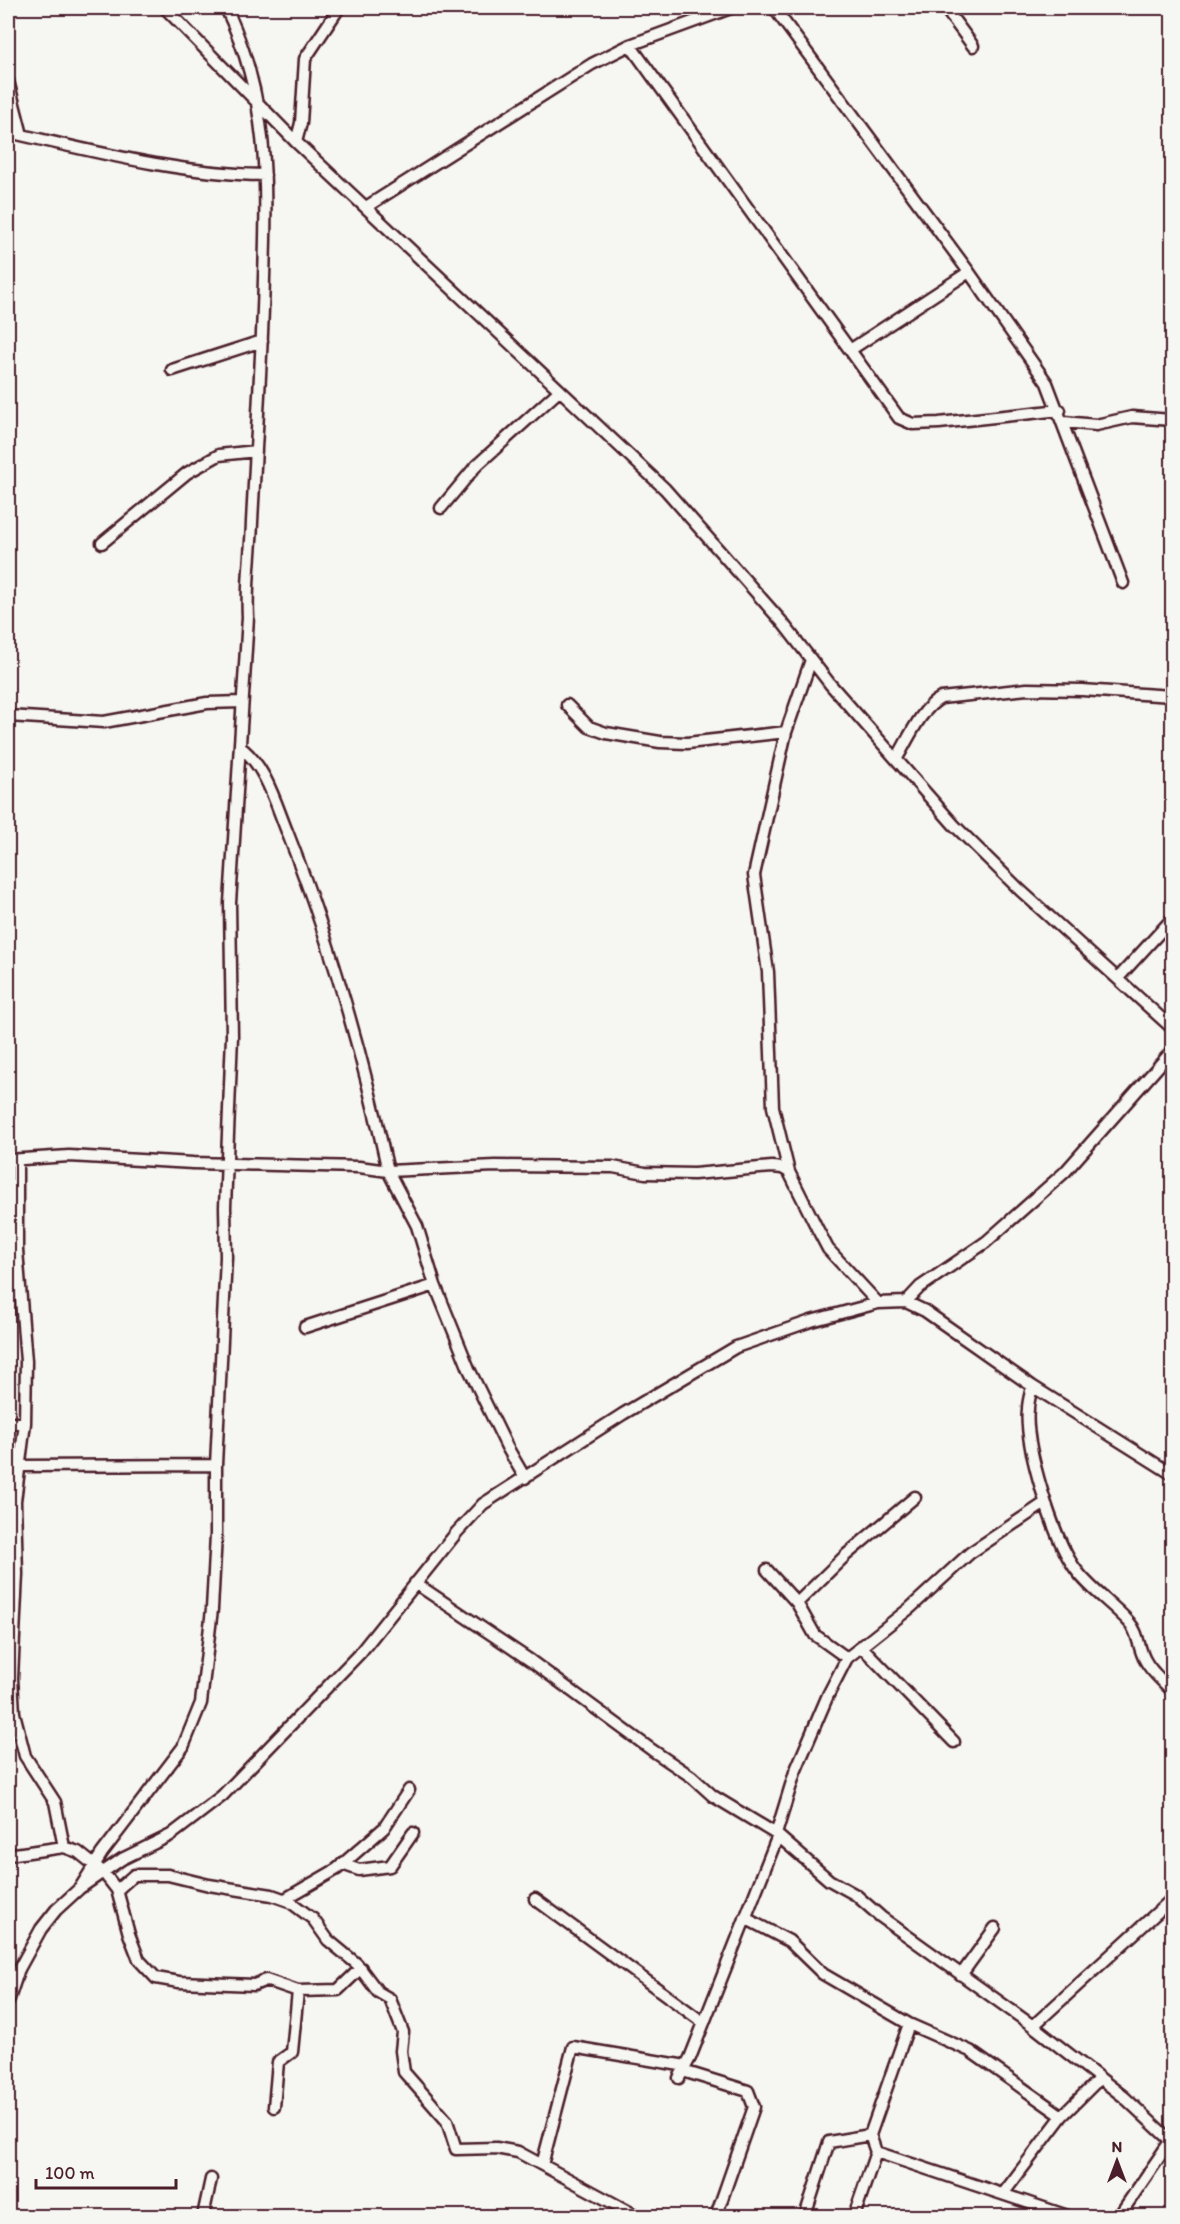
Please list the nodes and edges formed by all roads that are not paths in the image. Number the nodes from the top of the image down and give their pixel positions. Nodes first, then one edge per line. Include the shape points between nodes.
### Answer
1 (165, 8) edge
2 (226, 8) edge
3 (339, 8) edge
4 (731, 8) edge
5 (774, 8) edge
6 (945, 8) edge
7 (630, 45) junction
8 (973, 46) dead end
9 (8, 81) edge
10 (259, 104) junction
11 (8, 132) edge
12 (22, 135) junction
13 (296, 141) junction
14 (265, 175) junction
15 (366, 207) junction
16 (969, 272) junction
17 (262, 341) junction
18 (850, 350) junction
19 (172, 370) dead end
20 (560, 390) junction
21 (1059, 410) junction
22 (1173, 420) edge
23 (1064, 422) junction
24 (256, 452) junction
25 (441, 508) dead end
26 (102, 543) dead end
27 (1123, 583) dead end
28 (811, 660) junction
29 (1173, 696) edge
30 (242, 702) junction
31 (567, 705) dead end
32 (8, 716) edge
33 (786, 732) junction
34 (240, 747) junction
35 (897, 758) junction
36 (1173, 919) edge
37 (1119, 977) junction
38 (1173, 1028) edge
39 (1173, 1051) edge
40 (12, 1160) edge
41 (228, 1163) junction
42 (388, 1171) junction
43 (789, 1172) junction
44 (435, 1285) junction
45 (906, 1302) junction
46 (878, 1303) junction
47 (305, 1327) dead end
48 (1032, 1386) junction
49 (8, 1423) edge
50 (25, 1423) junction
51 (216, 1465) junction
52 (20, 1466) junction
53 (1173, 1474) edge
54 (525, 1478) junction
55 (915, 1497) dead end
56 (1045, 1503) junction
57 (767, 1570) dead end
58 (415, 1583) junction
59 (797, 1603) junction
60 (861, 1646) junction
61 (847, 1658) junction
62 (1173, 1691) edge
63 (954, 1742) dead end
64 (409, 1790) dead end
65 (413, 1833) dead end
66 (776, 1836) junction
67 (64, 1847) junction
68 (8, 1855) edge
69 (342, 1864) junction
70 (94, 1865) junction
71 (103, 1872) junction
72 (80, 1888) junction
73 (117, 1890) junction
74 (285, 1899) junction
75 (535, 1899) dead end
76 (1173, 1899) edge
77 (745, 1918) junction
78 (995, 1928) dead end
79 (361, 1968) junction
80 (961, 1975) junction
81 (298, 1991) junction
82 (8, 2002) edge
83 (704, 2023) junction
84 (909, 2024) junction
85 (1033, 2026) junction
86 (682, 2072) junction
87 (1100, 2078) junction
88 (274, 2107) dead end
89 (1062, 2116) junction
90 (870, 2135) junction
91 (1172, 2141) edge
92 (876, 2152) junction
93 (542, 2165) junction
94 (211, 2179) dead end
95 (1003, 2194) junction
96 (203, 2217) edge
97 (637, 2217) edge
98 (716, 2217) edge
99 (805, 2217) edge
100 (854, 2217) edge
101 (1068, 2217) edge
102 (1119, 2217) edge

1 - 10 street
2 - 10 street via 244,49
3 - 13 street via 305,59 301,123
4 - 7 street
5 - 16 street
6 - 8 street
7 - 15 street via 592,64
7 - 18 street
9 - 12 street
10 - 13 street
10 - 14 street
11 - 12 street
12 - 14 street via 174,168 224,175
13 - 15 street
14 - 17 street
15 - 20 street
16 - 18 street
16 - 21 street via 1030,356
17 - 19 street
17 - 24 street
18 - 21 street via 899,418 913,424
20 - 25 street via 476,466
20 - 28 street via 666,489
21 - 23 street
22 - 23 street via 1132,417 1096,425
23 - 27 street
24 - 26 street via 219,455 187,473
24 - 30 street
28 - 33 street
28 - 35 street
29 - 35 street via 1027,689 941,698 924,715
30 - 32 street via 207,703 104,722
30 - 34 street
31 - 33 street via 589,727 660,742 687,743
33 - 43 street via 754,875 768,972 773,1107
34 - 41 street via 230,903 232,1036
34 - 42 street via 255,763 271,793 302,869 368,1078
35 - 37 street via 954,825 1020,890
36 - 37 street
37 - 38 street
39 - 45 street via 1065,1172 986,1242 920,1287
40 - 41 street via 69,1155
40 - 50 street via 18,1194 15,1212 25,1332
41 - 42 street
41 - 51 street
42 - 43 street via 495,1166 613,1167 645,1173 694,1174 772,1167
42 - 44 street via 417,1226
43 - 46 street via 828,1249
44 - 47 street
44 - 54 street via 469,1369
45 - 46 street
45 - 48 street via 925,1311
46 - 54 street via 735,1347
48 - 53 street
48 - 56 street via 1027,1410
49 - 50 street
50 - 52 street
51 - 52 street
51 - 70 street via 212,1609 201,1703 183,1747
52 - 67 street via 15,1501 14,1713 25,1756 55,1802
54 - 58 street via 483,1504
55 - 59 street
56 - 60 street via 970,1553
56 - 62 street via 1060,1544 1074,1568 1128,1621 1145,1660
57 - 59 street
58 - 66 street via 562,1683 713,1796
58 - 71 street via 360,1653 222,1797 171,1835
59 - 61 street via 815,1635
60 - 61 street
60 - 63 street
61 - 66 street via 795,1772
64 - 69 street via 384,1828
65 - 69 street via 390,1866 359,1870
66 - 77 street
66 - 80 street
67 - 68 street
67 - 70 street
69 - 74 street
70 - 71 street
70 - 72 street
71 - 72 street
71 - 73 street
72 - 82 street via 41,1929 19,1969
73 - 74 street via 135,1875 168,1875
73 - 81 street via 139,1960 156,1978 254,1985 266,1980
74 - 79 street via 313,1919 328,1940
75 - 83 street
76 - 85 street
77 - 83 street
77 - 84 street via 789,1941 823,1974
78 - 80 street
79 - 81 street via 338,1990
79 - 93 street via 378,1992 390,1999 403,2032 404,2072 447,2121 456,2149 518,2152
80 - 85 street
81 - 88 street via 292,2052 278,2062
83 - 86 street
84 - 89 street via 970,2051
84 - 90 street
85 - 87 street
86 - 93 street via 573,2047
86 - 98 street via 748,2091 754,2107
87 - 89 street
87 - 91 street
89 - 95 street
90 - 92 street
90 - 99 street via 829,2142
91 - 102 street
92 - 95 street
92 - 100 street
93 - 97 street
94 - 96 street
95 - 101 street

